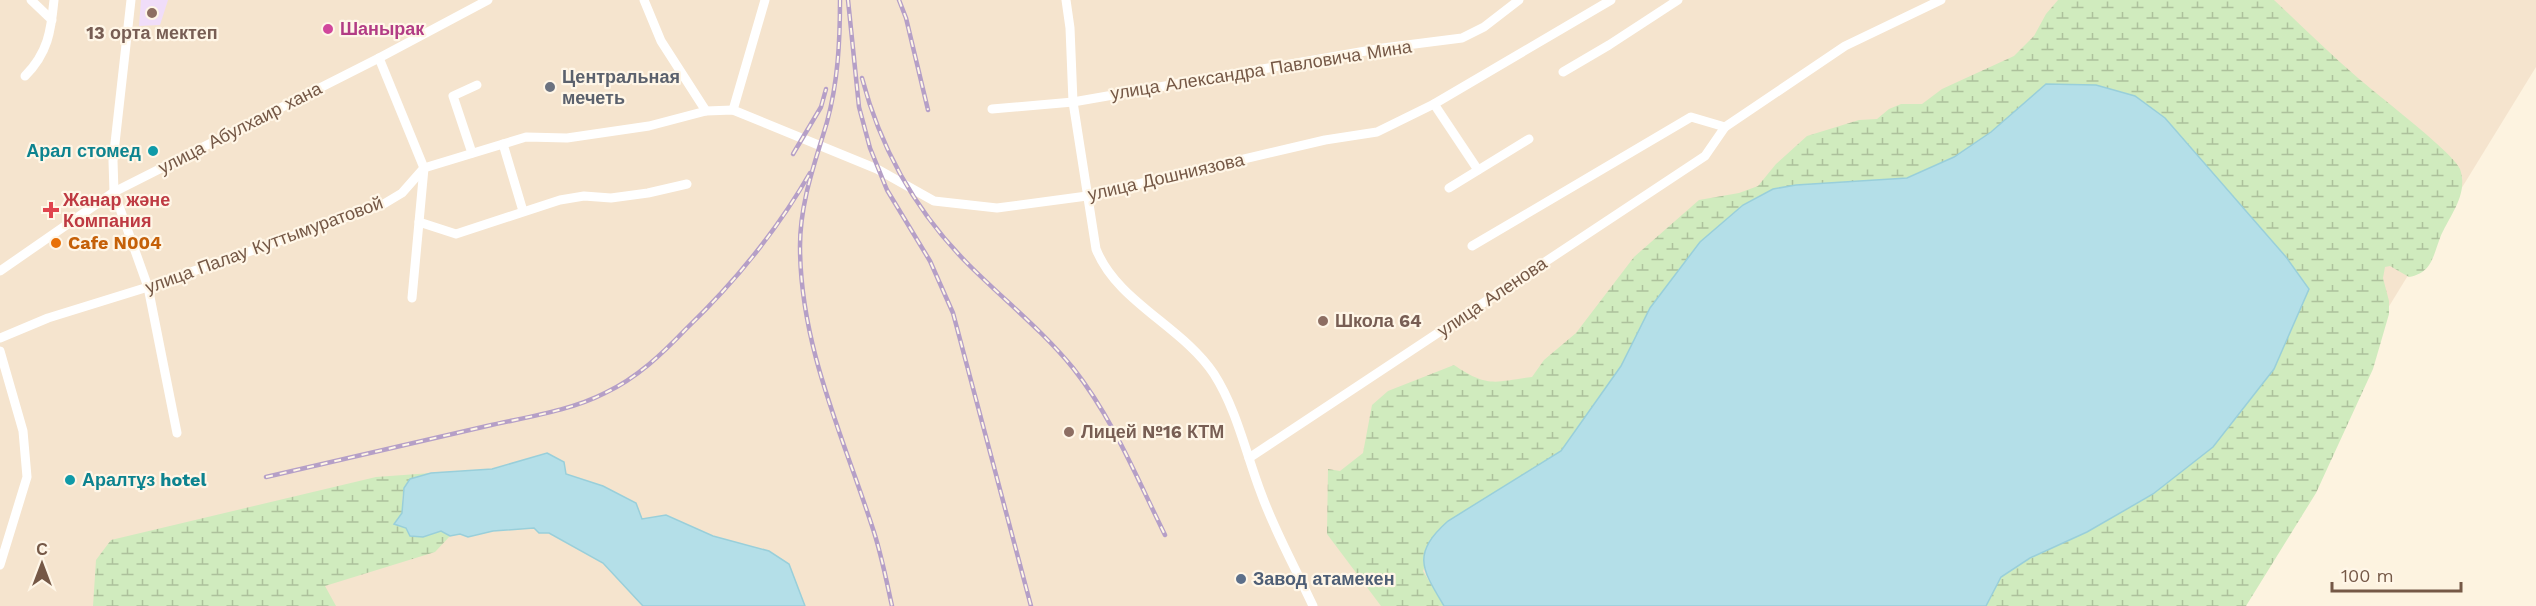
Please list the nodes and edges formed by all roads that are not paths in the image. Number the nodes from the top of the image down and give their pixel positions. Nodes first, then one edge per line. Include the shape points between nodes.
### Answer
1 (31, 0) edge
2 (54, 0) edge
3 (131, 0) edge
4 (488, 0) edge
5 (644, 0) edge
6 (765, 0) edge
7 (1066, 0) edge
8 (1519, 0) edge
9 (1611, 0) edge
10 (1678, 0) edge
11 (1941, 0) edge
12 (52, 20) junction
13 (379, 58) junction
14 (1563, 72) dead end
15 (25, 76) dead end
16 (477, 85) dead end
17 (1073, 102) junction
18 (1434, 104) junction
19 (992, 109) dead end
20 (733, 110) junction
21 (706, 111) junction
22 (1725, 127) junction
23 (1529, 139) dead end
24 (503, 144) junction
25 (472, 153) junction
26 (424, 168) junction
27 (1478, 170) junction
28 (687, 184) dead end
29 (1449, 188) dead end
30 (114, 192) junction
31 (1087, 196) junction
32 (523, 211) junction
33 (420, 222) junction
34 (1472, 246) dead end
35 (0, 271) edge
36 (148, 287) junction
37 (412, 298) dead end
38 (0, 338) edge
39 (0, 351) edge
40 (177, 432) dead end
41 (1249, 458) junction
42 (0, 565) edge
43 (1313, 606) edge

1 - 12 street
2 - 12 street
3 - 30 street via 113,161
4 - 13 street, улица Абулхаир хана
5 - 21 street via 661,41
6 - 20 street
7 - 17 street
8 - 17 street, улица Александра Павловича Мина via 1484,27 1462,38
9 - 18 street, улица Дошниязова
10 - 14 street
11 - 22 street, улица Аленова via 1845,46
12 - 15 street via 46,47
13 - 26 street
13 - 30 street, улица Абулхаир хана
16 - 25 street via 453,96
17 - 19 street, улица Александра Павловича Мина
17 - 31 street
18 - 27 street
18 - 31 street, улица Дошниязова via 1377,132 1325,140
20 - 21 street, улица Дошниязова
20 - 31 street, улица Дошниязова via 877,169 934,201 997,208
21 - 24 street, улица Дошниязова via 649,126 554,139 526,137
22 - 34 street via 1691,117
22 - 41 street, улица Аленова via 1705,156
23 - 27 street
24 - 25 street
24 - 32 street
25 - 26 street
26 - 33 street
26 - 36 street, улица Палау Куттымуратовой via 402,193 382,205
27 - 29 street
28 - 32 street via 611,198 572,198
30 - 35 street, улица Абулхаир хана
30 - 36 street
31 - 41 street via 1103,267 1192,346 1215,375
32 - 33 street via 456,234
33 - 37 street
36 - 38 street, улица Палау Куттымуратовой via 48,318
36 - 40 street
39 - 42 street via 23,431 27,477
41 - 43 street

